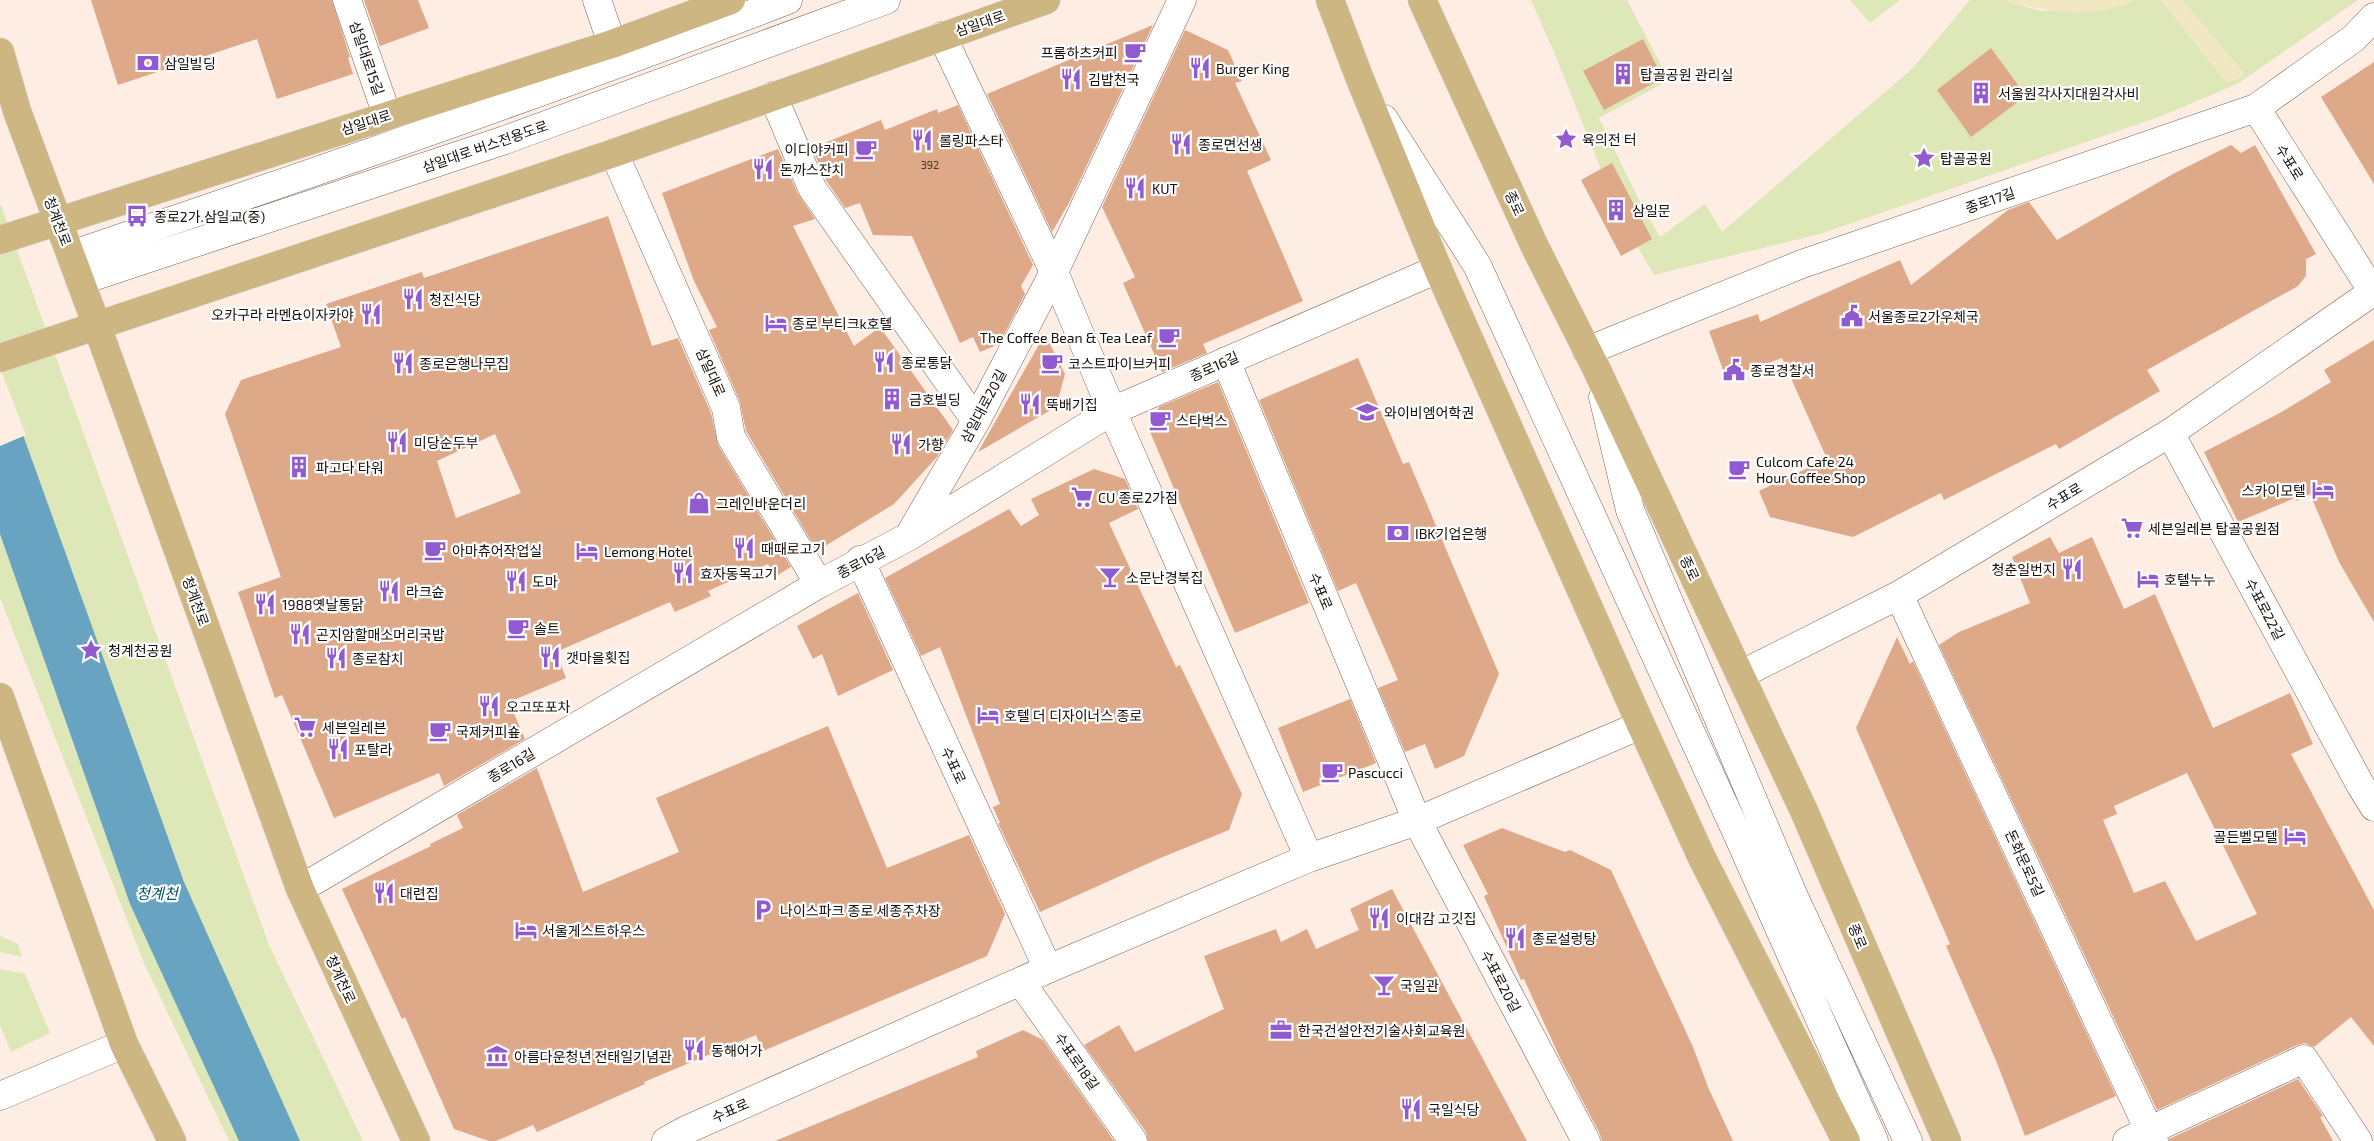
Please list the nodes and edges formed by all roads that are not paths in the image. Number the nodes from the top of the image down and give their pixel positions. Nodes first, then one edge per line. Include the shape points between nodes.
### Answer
1 (347, 0) edge
2 (597, 0) edge
3 (731, 0) edge
4 (788, 0) edge
5 (886, 0) edge
6 (1046, 0) edge
7 (1182, 0) edge
8 (1330, 0) edge
9 (1422, 0) edge
10 (2374, 17) edge
11 (942, 36) junction
12 (612, 44) junction
13 (0, 52) edge
14 (1360, 79) junction
15 (773, 96) junction
16 (2256, 108) junction
17 (387, 115) junction
18 (614, 153) junction
19 (57, 220) junction
20 (7, 237) edge
21 (71, 256) junction
22 (1438, 269) junction
23 (1054, 272) junction
24 (80, 281) junction
25 (2373, 292) edge
26 (97, 326) junction
27 (0, 358) edge
28 (1592, 360) junction
29 (1226, 361) junction
30 (1112, 411) junction
31 (976, 421) junction
32 (2170, 433) junction
33 (908, 538) junction
34 (860, 560) junction
35 (818, 584) junction
36 (1899, 595) junction
37 (1740, 675) junction
38 (0, 697) edge
39 (1641, 726) junction
40 (2370, 790) edge
41 (1416, 822) junction
42 (1309, 858) junction
43 (300, 889) junction
44 (1048, 969) junction
45 (1021, 982) junction
46 (124, 1044) junction
47 (0, 1096) edge
48 (681, 1137) edge
49 (2144, 1138) edge
50 (172, 1141) edge
51 (416, 1141) edge
52 (1133, 1141) edge
53 (1586, 1141) edge
54 (1846, 1141) edge
55 (1874, 1141) edge
56 (1908, 1141) edge
57 (1947, 1141) edge
58 (2358, 1141) edge

1 - 17 street, 삼일대로15길
2 - 12 street
3 - 12 main road, 삼일대로
4 - 21 street via 360,158
5 - 24 street, 삼일대로 버스전용도로 via 505,140
6 - 11 main road, 삼일대로
7 - 23 street, 삼일대로20길
8 - 14 main road
9 - 28 main road, 종로 via 1535,247
10 - 16 street, 종로17길 via 2354,38
11 - 15 main road, 삼일대로
11 - 23 street, 삼일대로
12 - 17 main road, 삼일대로
13 - 19 main road, 청계천로 via 17,111
14 - 22 main road
14 - 55 street via 1477,265 1737,832
15 - 18 main road, 삼일대로
15 - 31 street via 812,188
16 - 25 street, 수표로
16 - 28 street, 종로17길 via 1802,264
17 - 19 main road, 삼일대로
18 - 26 main road, 삼일대로
18 - 35 street, 삼일대로 via 726,408 731,436
19 - 20 main road, 삼일대로
19 - 21 main road, 청계천로
21 - 24 main road, 청계천로
22 - 29 street, 종로16길
22 - 39 main road
23 - 30 street, 삼일대로
23 - 31 street, 삼일대로20길
24 - 26 main road, 청계천로
25 - 32 street, 수표로
26 - 27 main road, 삼일대로
26 - 43 main road, 청계천로
28 - 37 main road, 종로
28 - 56 street via 1630,510 1795,899
29 - 30 street, 종로16길
29 - 41 street, 수표로
30 - 33 street, 종로16길
30 - 42 street
31 - 33 street, 삼일대로20길
32 - 36 street, 수표로
32 - 40 street, 수표로22길
33 - 34 street, 종로16길
34 - 35 street, 종로16길
34 - 44 street, 수표로
35 - 43 street, 종로16길
36 - 37 street, 수표로
36 - 49 street, 돈화문로5길
37 - 57 main road, 종로 via 1804,812
38 - 46 main road
39 - 41 street, 수표로
39 - 54 main road via 1702,858
41 - 42 street, 수표로
41 - 53 street, 수표로20길
42 - 44 street, 수표로
43 - 51 main road, 청계천로
44 - 45 street, 수표로
45 - 48 street, 수표로
45 - 52 street, 수표로18길
46 - 47 street
46 - 50 main road
49 - 58 street, 돈화문로5길 via 2304,1059

